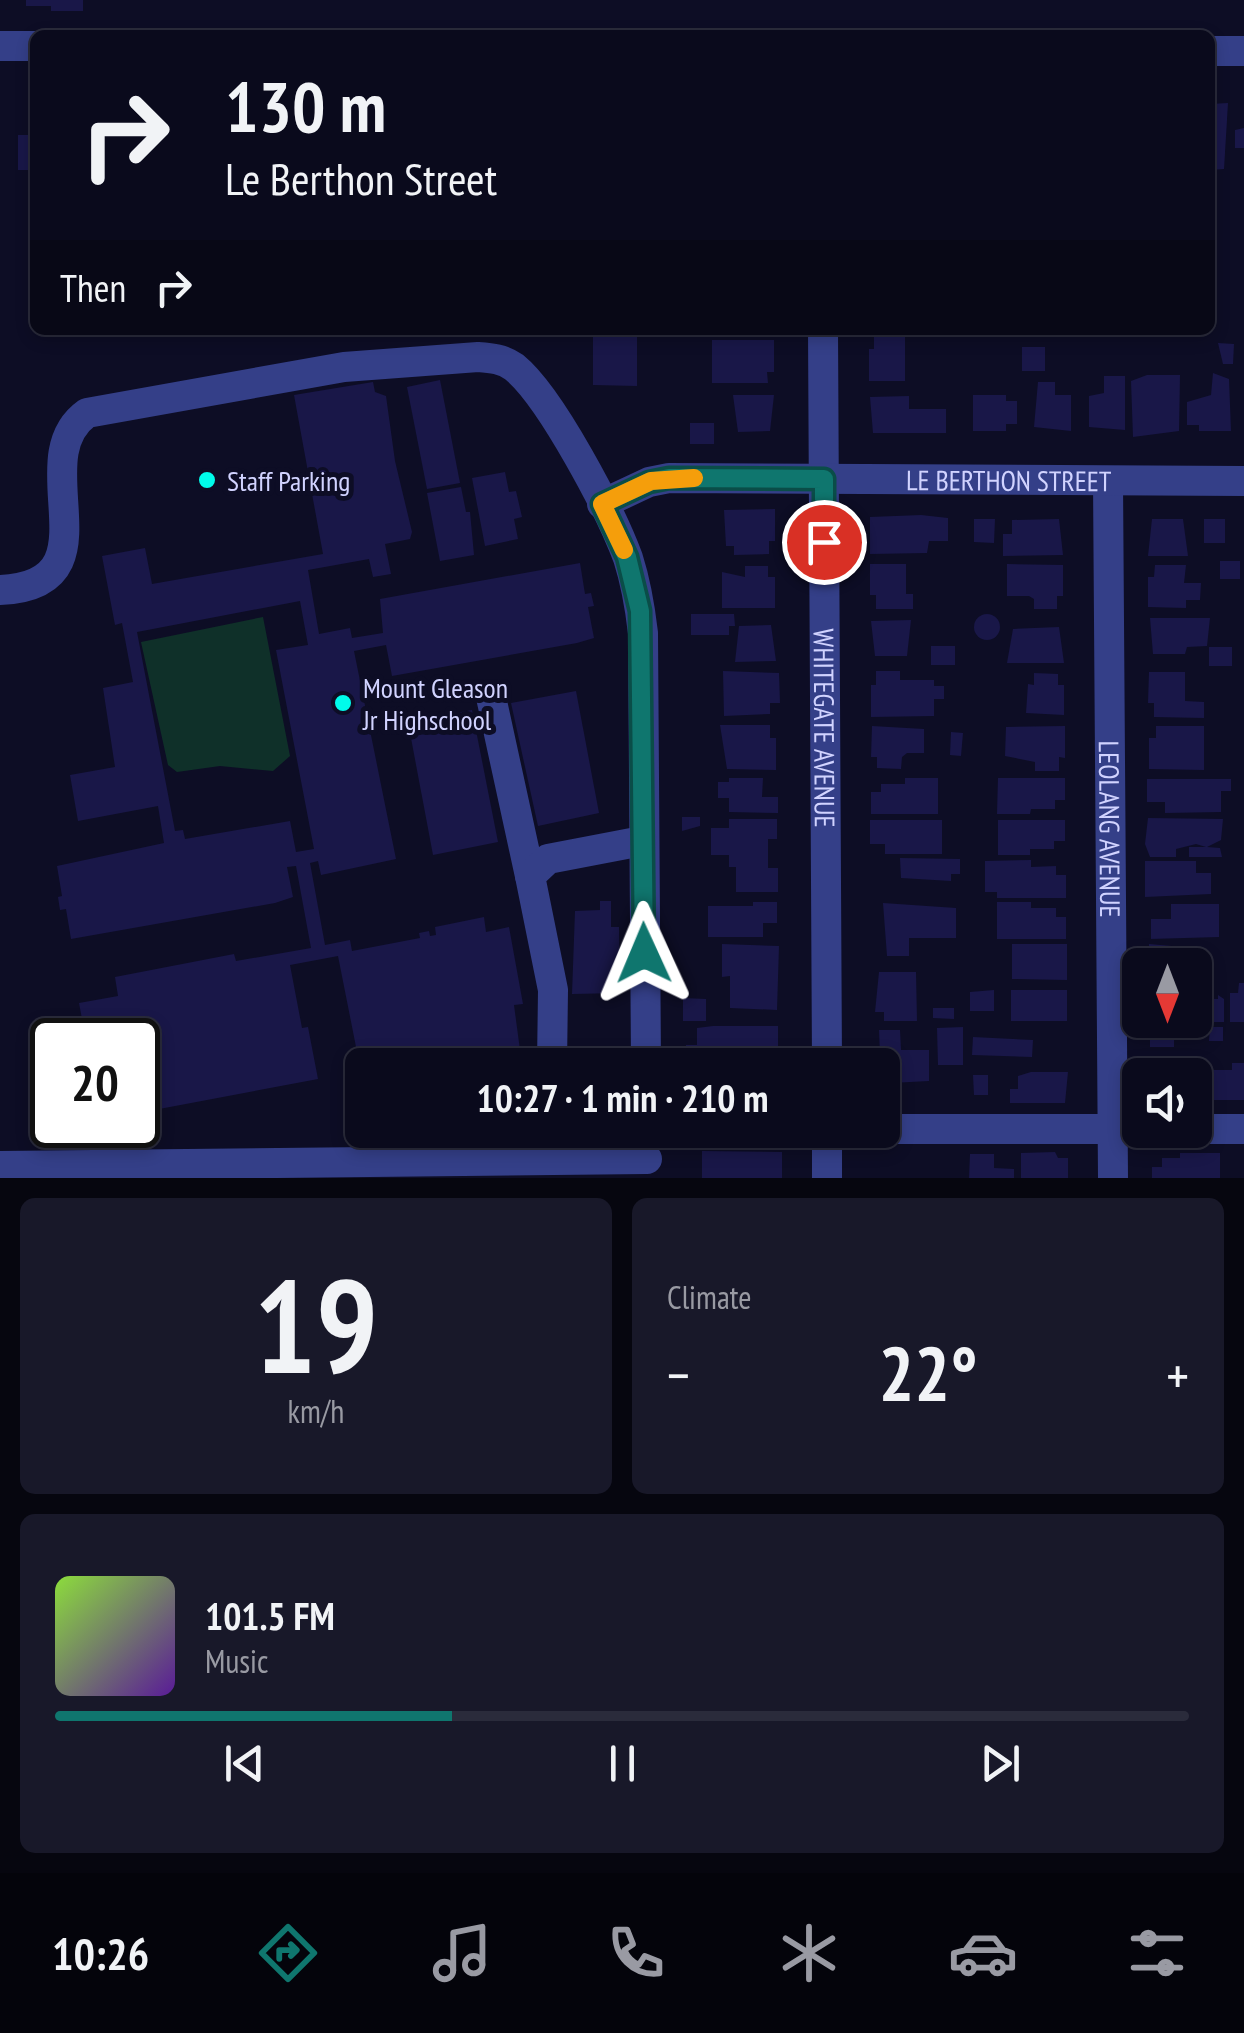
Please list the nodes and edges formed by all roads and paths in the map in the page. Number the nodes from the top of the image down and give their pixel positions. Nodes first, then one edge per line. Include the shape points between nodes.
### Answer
1 (0, 46) edge
2 (30, 46) edge
3 (1215, 51) edge
4 (1244, 51) edge
5 (823, 335) edge
6 (824, 479) junction
7 (1244, 480) edge
8 (1108, 481) junction
9 (602, 504) junction
10 (0, 590) edge
11 (491, 697) dead end
12 (642, 841) junction
13 (530, 876) junction
14 (552, 1048) edge
15 (646, 1048) edge
16 (826, 1048) edge
17 (1124, 1058) edge
18 (1122, 1128) edge
19 (1212, 1128) edge
20 (1244, 1128) edge
21 (900, 1129) edge
22 (1122, 1143) edge
23 (471, 1148) edge
24 (576, 1148) edge
25 (827, 1148) edge
26 (647, 1156) edge
27 (0, 1166) edge
28 (828, 1178) edge
29 (1113, 1178) edge

1 - 2 street
3 - 4 street
5 - 6 street, WHITEGATE AVENUE
6 - 8 street, LE BERTHON STREET
6 - 9 street, LE BERTHON STREET via 669,478
6 - 16 street, WHITEGATE AVENUE
7 - 8 street, LE BERTHON STREET
8 - 17 street, LEOLANG AVENUE
9 - 10 street via 545,404 499,358 344,367 87,413 66,442 64,549 57,567 24,589
9 - 12 street via 627,557 640,611
11 - 13 street
12 - 13 street via 548,859
12 - 15 street
13 - 14 street via 553,990
18 - 21 street
19 - 20 street
22 - 29 street, LEOLANG AVENUE
23 - 27 street
24 - 26 street
25 - 28 street

